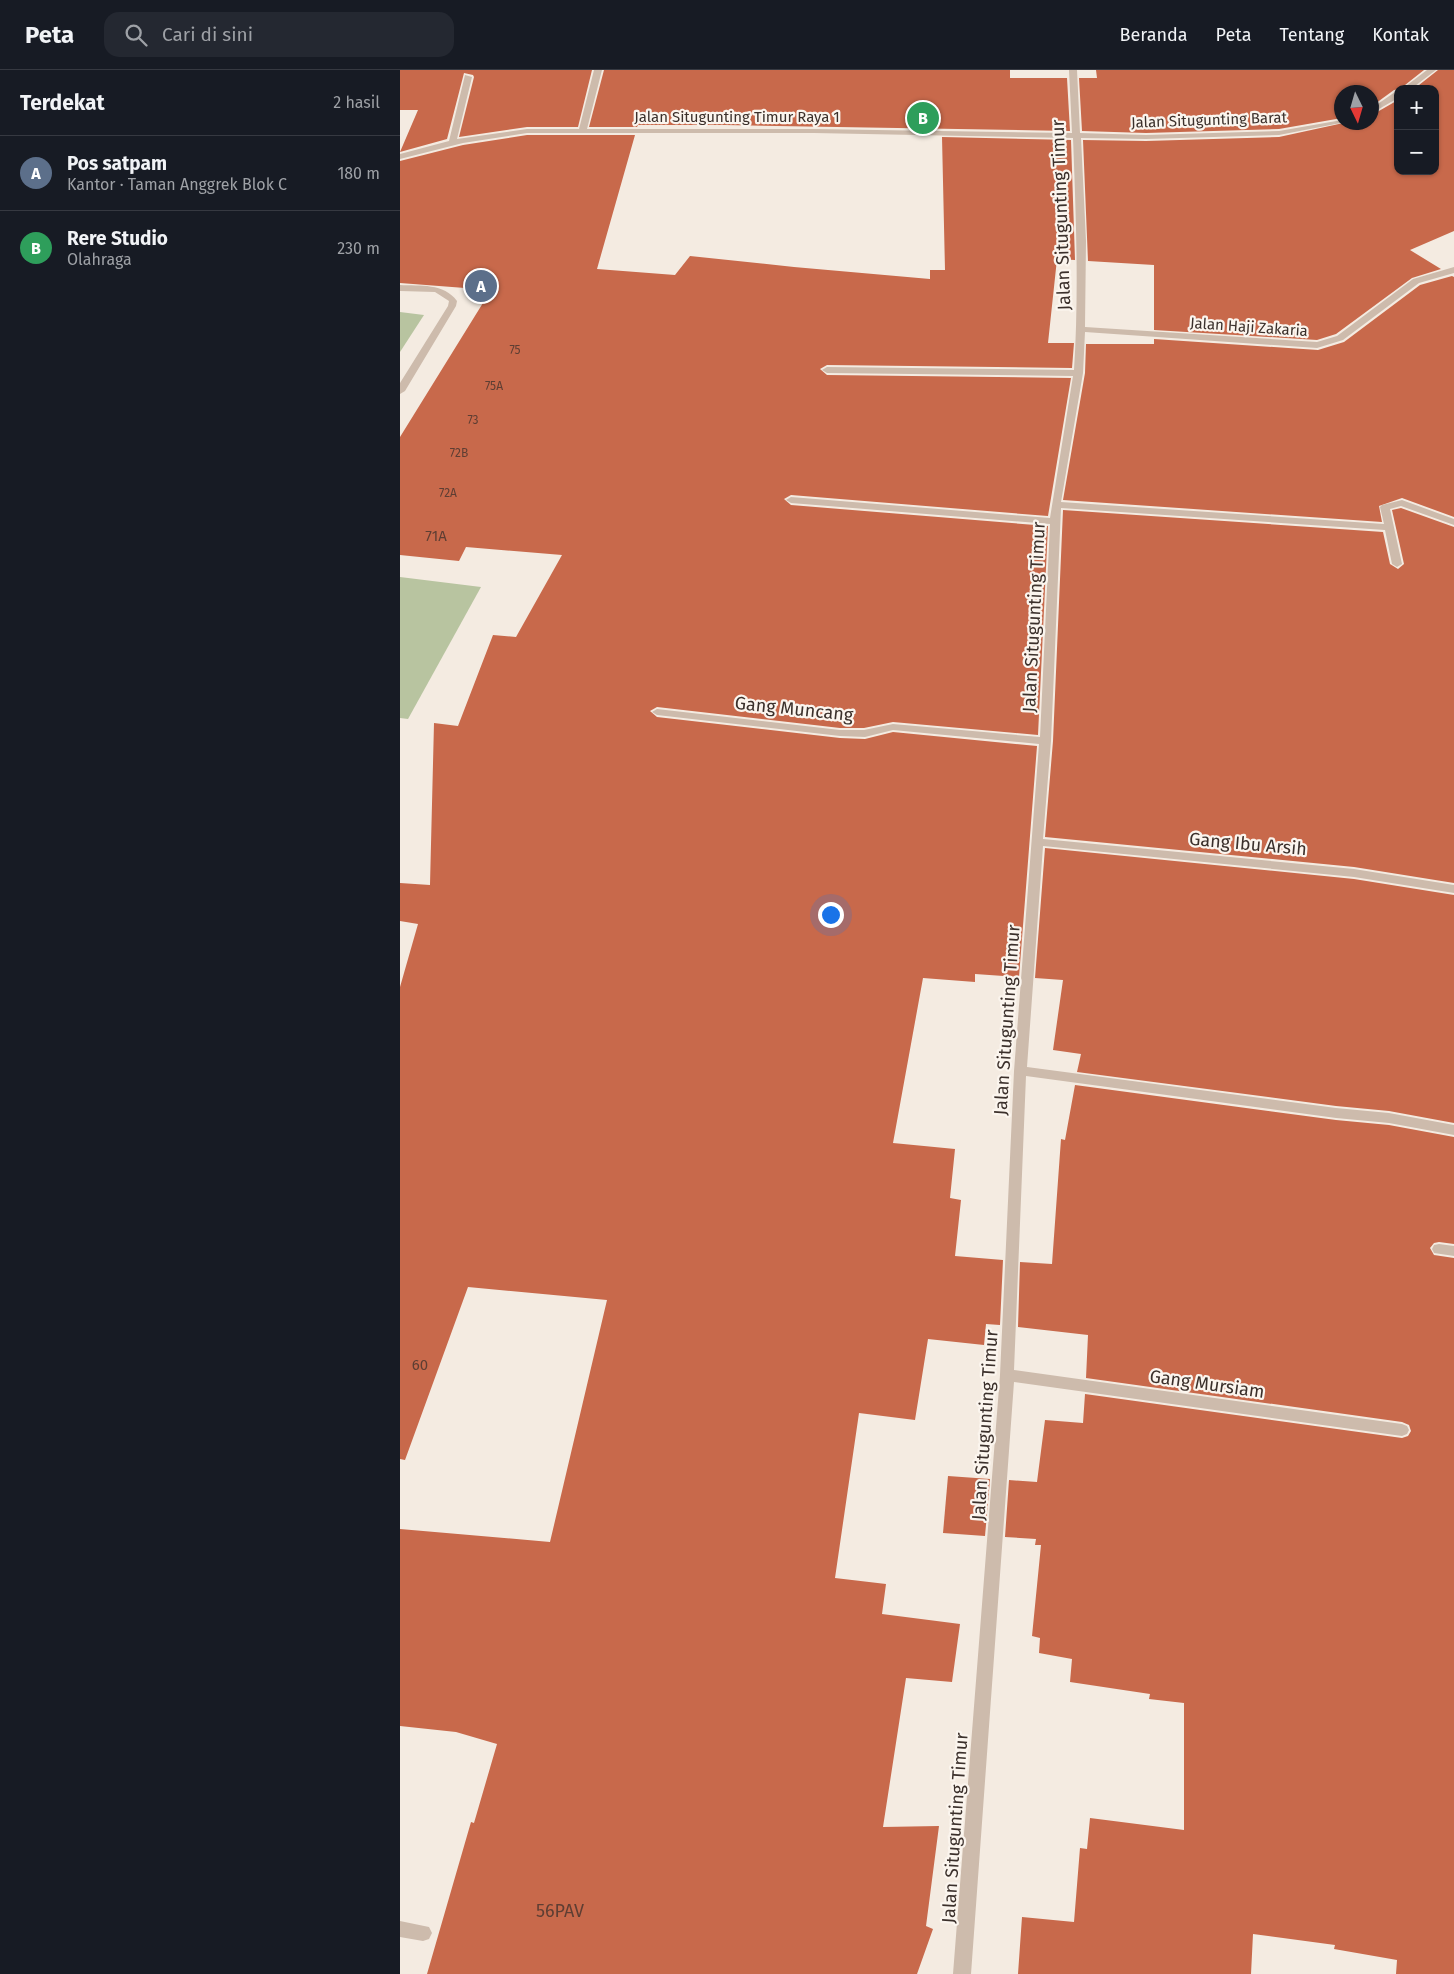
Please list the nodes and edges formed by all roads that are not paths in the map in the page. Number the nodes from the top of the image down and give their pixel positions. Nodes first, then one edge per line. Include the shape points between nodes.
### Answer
1 (598, 70) edge
2 (1072, 70) edge
3 (1432, 70) edge
4 (468, 77) dead end
5 (1411, 85) edge
6 (1394, 97) edge
7 (1379, 106) edge
8 (1334, 123) edge
9 (583, 130) junction
10 (1078, 137) junction
11 (453, 141) junction
12 (400, 157) edge
13 (1454, 270) edge
14 (400, 288) edge
15 (1081, 329) junction
16 (827, 370) dead end
17 (1078, 373) junction
18 (400, 391) edge
19 (792, 500) dead end
20 (1056, 505) junction
21 (1056, 520) junction
22 (1454, 522) edge
23 (1389, 527) junction
24 (1397, 564) dead end
25 (658, 712) dead end
26 (1045, 741) junction
27 (1037, 842) junction
28 (1454, 889) edge
29 (1020, 1071) junction
30 (1454, 1130) edge
31 (1439, 1249) dead end
32 (1454, 1251) edge
33 (1007, 1375) junction
34 (1402, 1430) dead end
35 (400, 1929) edge
36 (423, 1933) dead end
37 (962, 1974) edge

1 - 9 street
2 - 10 street, Jalan Situgunting Timur
3 - 5 street
4 - 11 street
6 - 7 street
8 - 10 street, Jalan Situgunting Barat via 1279,133
9 - 10 street, Jalan Situgunting Timur Raya 1
9 - 11 street, Jalan Situgunting Timur Raya 1 via 499,133
10 - 15 street, Jalan Situgunting Timur
11 - 12 street, Jalan Situgunting Timur Raya 1
13 - 15 street, Jalan Haji Zakaria via 1416,281 1340,338 1317,345
14 - 18 street via 446,293 453,301
15 - 17 street, Jalan Situgunting Timur
16 - 17 street
17 - 20 street, Jalan Situgunting Timur
19 - 21 street
20 - 21 street, Jalan Situgunting Timur
20 - 23 street
21 - 26 street, Jalan Situgunting Timur
22 - 23 street via 1402,503 1386,507
23 - 24 street
25 - 26 street, Gang Muncang via 840,733 865,734 887,727
26 - 27 street, Jalan Situgunting Timur
27 - 28 street, Gang Ibu Arsih via 1354,873
27 - 29 street, Jalan Situgunting Timur
29 - 30 street via 1389,1118
29 - 33 street, Jalan Situgunting Timur
31 - 32 street
33 - 34 street, Gang Mursiam
33 - 37 street, Jalan Situgunting Timur
35 - 36 street

